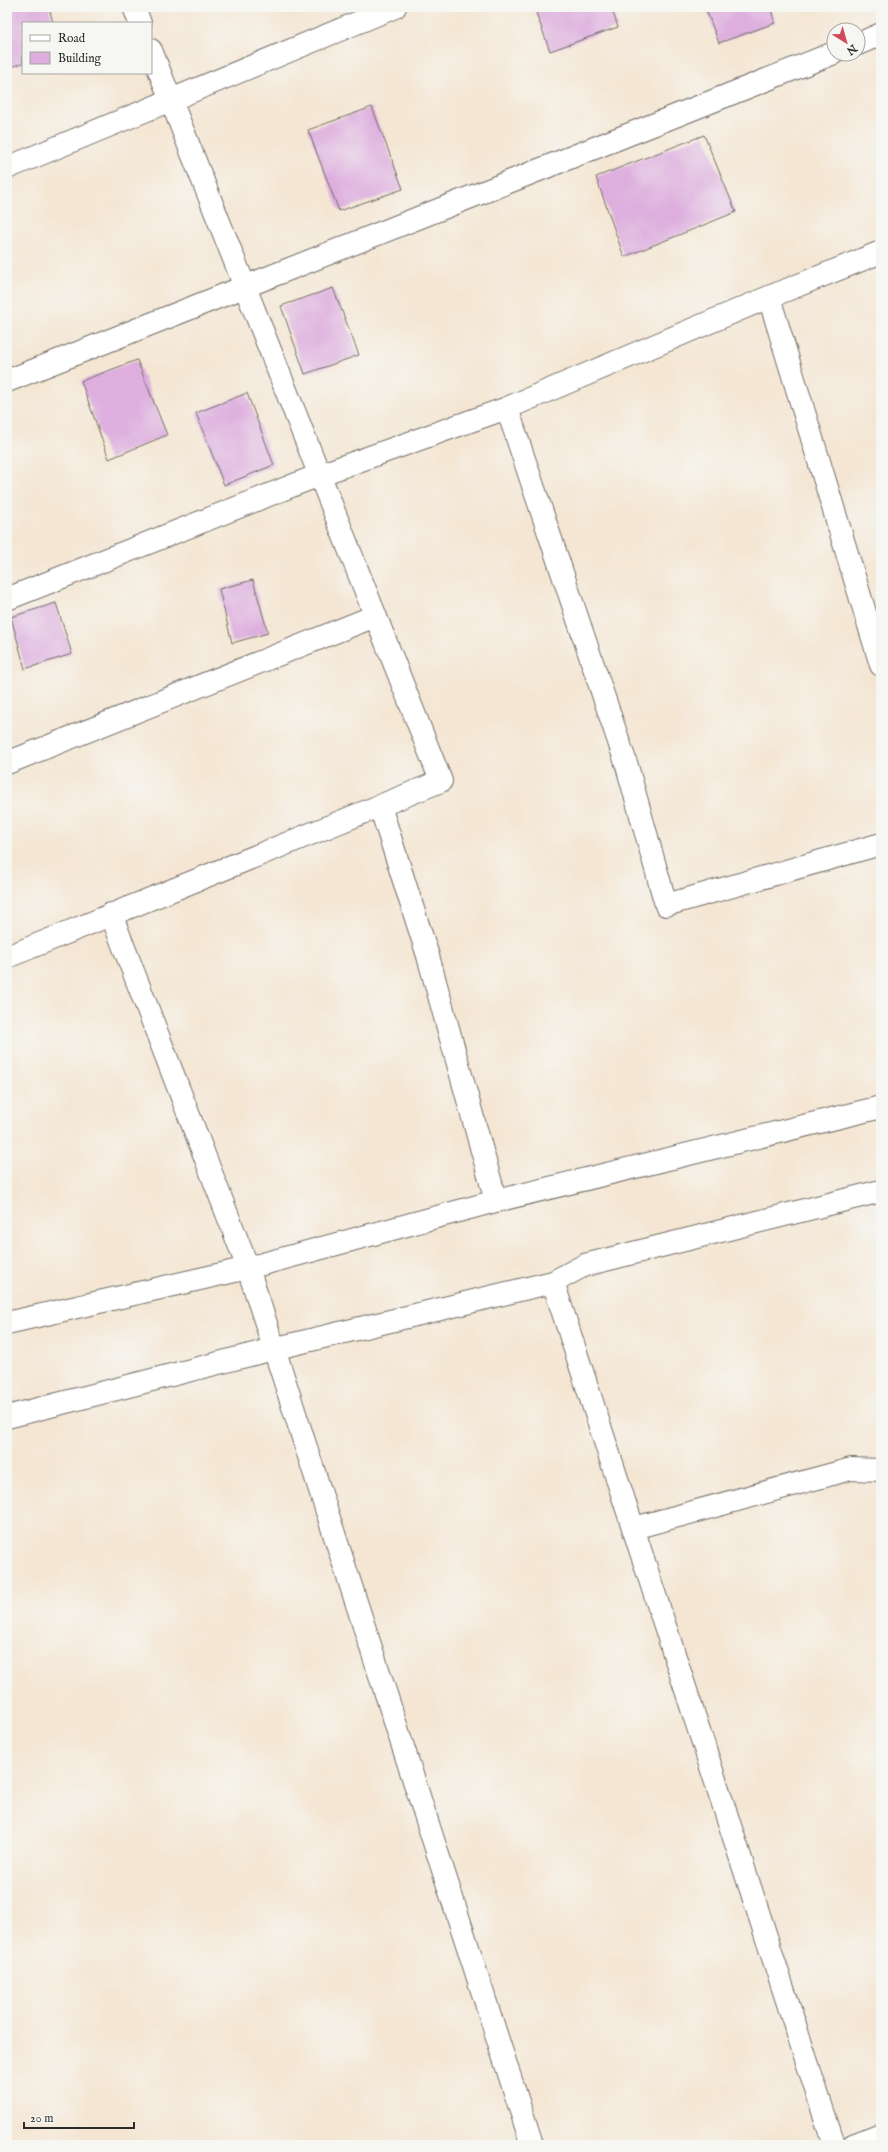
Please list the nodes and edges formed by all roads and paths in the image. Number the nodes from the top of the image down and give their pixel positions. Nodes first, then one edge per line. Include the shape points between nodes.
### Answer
1 (134, 7) edge
2 (395, 7) edge
3 (140, 22) edge
4 (881, 34) edge
5 (866, 41) edge
6 (152, 52) edge
7 (826, 56) edge
8 (171, 100) junction
9 (7, 168) edge
10 (881, 252) edge
11 (245, 287) junction
12 (768, 297) junction
13 (7, 381) edge
14 (507, 408) junction
15 (319, 475) junction
16 (7, 599) edge
17 (375, 616) junction
18 (881, 665) edge
19 (7, 763) edge
20 (380, 806) junction
21 (881, 844) edge
22 (112, 914) junction
23 (7, 957) edge
24 (881, 1107) edge
25 (881, 1191) edge
26 (496, 1201) junction
27 (248, 1268) junction
28 (553, 1282) junction
29 (9, 1318) edge
30 (273, 1349) junction
31 (7, 1417) edge
32 (881, 1471) edge
33 (634, 1528) junction
34 (881, 2134) edge
35 (532, 2145) edge
36 (834, 2145) edge
37 (853, 2145) edge

1 - 3 street
2 - 8 street
4 - 5 street
6 - 8 street
7 - 11 street
8 - 9 street
8 - 11 street
10 - 12 street
11 - 13 street
11 - 15 street
12 - 14 street
12 - 18 street
14 - 15 street
14 - 21 street via 627,766 666,905
15 - 16 street
15 - 17 street
17 - 19 street
17 - 20 street via 441,781
20 - 22 street
20 - 26 street via 428,956
22 - 23 street
22 - 27 street
24 - 26 street
25 - 28 street via 585,1265
26 - 27 street
27 - 29 street
27 - 30 street
28 - 30 street
28 - 33 street
30 - 31 street
30 - 35 street
32 - 33 street via 851,1469
33 - 36 street
34 - 37 street

